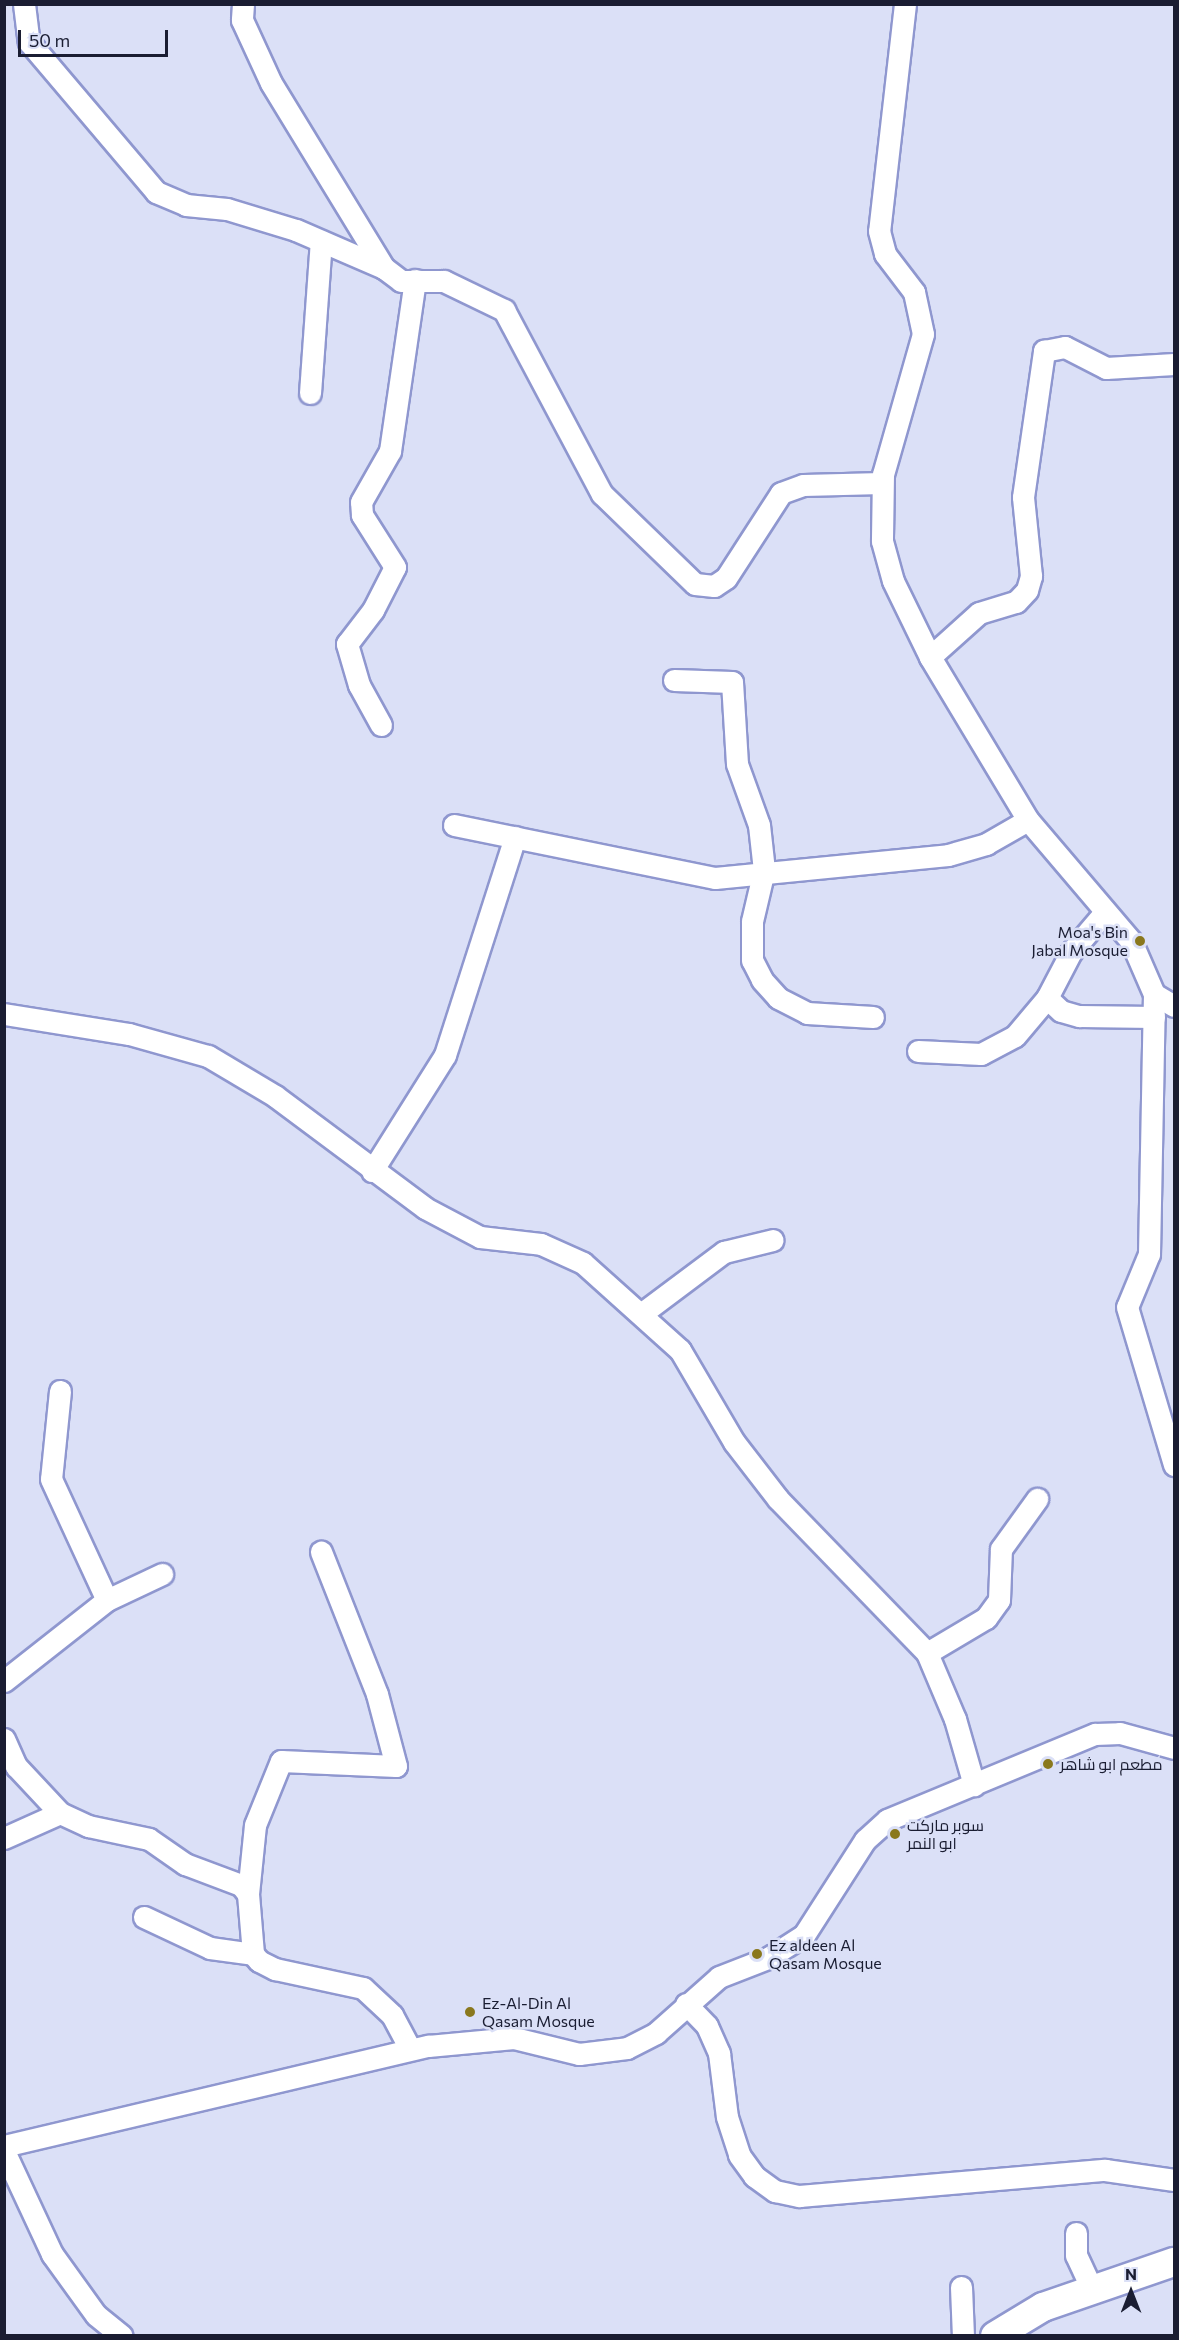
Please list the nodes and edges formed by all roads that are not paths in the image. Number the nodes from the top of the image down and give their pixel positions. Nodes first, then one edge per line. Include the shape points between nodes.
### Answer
1 (24, 4) edge
2 (243, 4) edge
3 (905, 4) edge
4 (321, 241) junction
5 (384, 268) junction
6 (415, 280) junction
7 (1174, 364) edge
8 (310, 393) dead end
9 (882, 483) junction
10 (930, 657) junction
11 (674, 680) dead end
12 (381, 725) dead end
13 (1028, 820) junction
14 (454, 825) dead end
15 (515, 837) junction
16 (764, 870) junction
17 (1105, 912) junction
18 (1154, 994) junction
19 (1047, 998) junction
20 (1174, 1006) edge
21 (4, 1014) edge
22 (873, 1017) dead end
23 (1154, 1017) junction
24 (918, 1051) dead end
25 (372, 1171) junction
26 (773, 1240) dead end
27 (641, 1314) junction
28 (60, 1391) dead end
29 (1174, 1465) edge
30 (1037, 1499) dead end
31 (321, 1552) dead end
32 (162, 1574) dead end
33 (107, 1600) junction
34 (927, 1653) junction
35 (4, 1681) edge
36 (4, 1738) edge
37 (1174, 1748) edge
38 (974, 1785) junction
39 (60, 1813) junction
40 (4, 1838) edge
41 (248, 1894) junction
42 (144, 1917) dead end
43 (253, 1954) junction
44 (686, 2004) junction
45 (410, 2049) junction
46 (4, 2146) edge
47 (4, 2151) edge
48 (1174, 2180) edge
49 (1076, 2233) dead end
50 (1174, 2262) edge
51 (961, 2287) dead end
52 (1092, 2290) junction
53 (122, 2336) edge
54 (963, 2336) edge
55 (995, 2336) edge

1 - 4 street via 29,42 156,192
2 - 5 street via 243,23 271,83
3 - 9 street via 879,231 885,254 914,292 923,334
4 - 5 street
4 - 8 street
5 - 6 street via 401,281
6 - 9 street via 444,281 504,310 602,494 695,584 714,586 726,578 781,493 803,485
6 - 12 street via 392,443 361,502 362,515 395,567 373,610 347,644 359,685
7 - 10 street via 1106,368 1065,347 1044,351 1023,497 1031,576 1027,590 1016,602 979,613
9 - 10 street via 887,561
10 - 13 street
11 - 16 street via 732,682 737,764 759,825
13 - 16 street via 986,844 948,855
13 - 17 street
14 - 15 street
15 - 16 street via 698,876
15 - 25 street via 445,1055
16 - 22 street via 752,921 752,960 762,981 778,998 807,1013
17 - 18 street via 1139,955
17 - 19 street via 1071,952
18 - 20 street
18 - 23 street
19 - 23 street via 1061,1011 1079,1016
19 - 24 street via 1015,1036 981,1054
21 - 25 street via 129,1034 208,1056 275,1096
23 - 29 street via 1149,1254 1127,1307
25 - 27 street via 480,1237 541,1244 569,1254
26 - 27 street via 724,1252
27 - 34 street via 680,1350 734,1442 778,1499
28 - 33 street via 51,1479
30 - 34 street via 1000,1550 999,1600 986,1618
31 - 41 street via 377,1694 396,1766 281,1761 255,1825
32 - 33 street
33 - 35 street
34 - 38 street via 955,1719
36 - 39 street via 16,1766
37 - 38 street via 1107,1732
38 - 44 street via 875,1828 804,1935 768,1958 719,1977
39 - 40 street
39 - 41 street via 88,1826 149,1839 177,1860 231,1880
41 - 43 street
42 - 43 street via 210,1948
43 - 45 street via 275,1969 363,1988 392,2015
44 - 45 street via 656,2032 611,2052 579,2054 514,2038
44 - 48 street via 707,2026 719,2053 727,2117 739,2155 754,2176 775,2191 799,2196 1105,2170
45 - 46 street
47 - 53 street via 52,2254 96,2315
49 - 52 street via 1076,2255
50 - 52 street
51 - 54 street
52 - 55 street via 1032,2312

